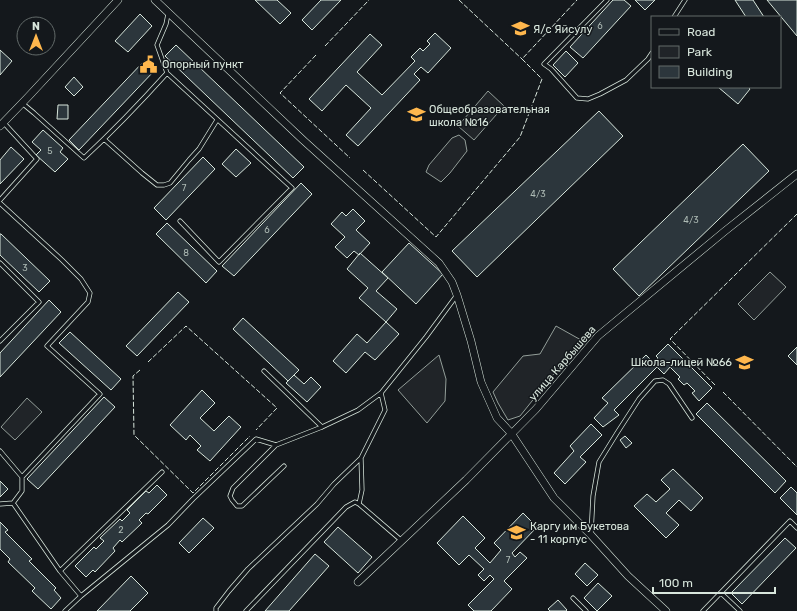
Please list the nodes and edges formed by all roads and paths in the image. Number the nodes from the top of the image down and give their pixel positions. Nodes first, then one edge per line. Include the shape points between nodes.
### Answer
1 (118, 0) edge
2 (155, 0) edge
3 (607, 0) edge
4 (685, 0) edge
5 (168, 14) junction
6 (675, 16) edge
7 (651, 54) edge
8 (167, 73) junction
9 (22, 103) junction
10 (217, 120) junction
11 (2, 124) edge
12 (104, 140) junction
13 (797, 174) edge
14 (0, 202) edge
15 (180, 221) dead end
16 (0, 263) edge
17 (457, 294) junction
18 (0, 341) edge
19 (264, 372) dead end
20 (381, 394) junction
21 (692, 418) dead end
22 (322, 428) junction
23 (511, 433) junction
24 (276, 445) junction
25 (0, 451) edge
26 (361, 458) junction
27 (284, 466) dead end
28 (162, 472) dead end
29 (22, 476) junction
30 (13, 503) junction
31 (0, 504) edge
32 (359, 504) junction
33 (797, 528) edge
34 (591, 535) junction
35 (402, 541) junction
36 (60, 571) junction
37 (358, 582) dead end
38 (721, 593) junction
39 (81, 596) junction
40 (573, 598) dead end
41 (65, 611) edge
42 (216, 611) edge
43 (246, 611) edge
44 (586, 611) edge
45 (666, 611) edge
46 (703, 611) edge
47 (740, 611) edge

1 - 9 street
2 - 5 street
3 - 7 lane via 544,64 577,98 588,99 626,80
4 - 6 lane
5 - 8 lane via 157,45
5 - 17 street via 439,263
8 - 10 lane
8 - 12 lane
9 - 11 street
9 - 12 lane via 84,158
10 - 12 lane via 199,149 170,183 164,185 157,185
10 - 15 lane via 292,188 219,262
11 - 14 lane via 37,159
13 - 23 street, улица Карбышева via 598,336 536,409
14 - 29 lane via 81,279 90,293 88,302 47,346 100,394
16 - 18 lane via 39,302
17 - 20 lane
17 - 23 street via 481,382 497,418
19 - 22 lane
20 - 22 lane via 358,410
20 - 26 lane via 385,410
21 - 34 lane via 669,384 663,380 655,381 639,399 599,462
22 - 24 lane
23 - 34 street via 554,498
23 - 35 street, улица Карбышева
24 - 27 lane via 233,488 230,496 232,500 238,506 242,506
24 - 39 lane via 256,439 168,525
25 - 29 lane
26 - 32 lane via 362,490
26 - 42 lane via 248,569 224,597
28 - 36 lane
29 - 30 lane via 22,491
30 - 31 lane
30 - 36 lane
32 - 35 lane
32 - 43 lane via 355,502 346,507
33 - 38 lane via 790,521
34 - 45 street via 628,576
35 - 37 street, улица Карбышева
36 - 39 lane
38 - 46 lane
38 - 47 lane
39 - 41 lane
40 - 44 lane

